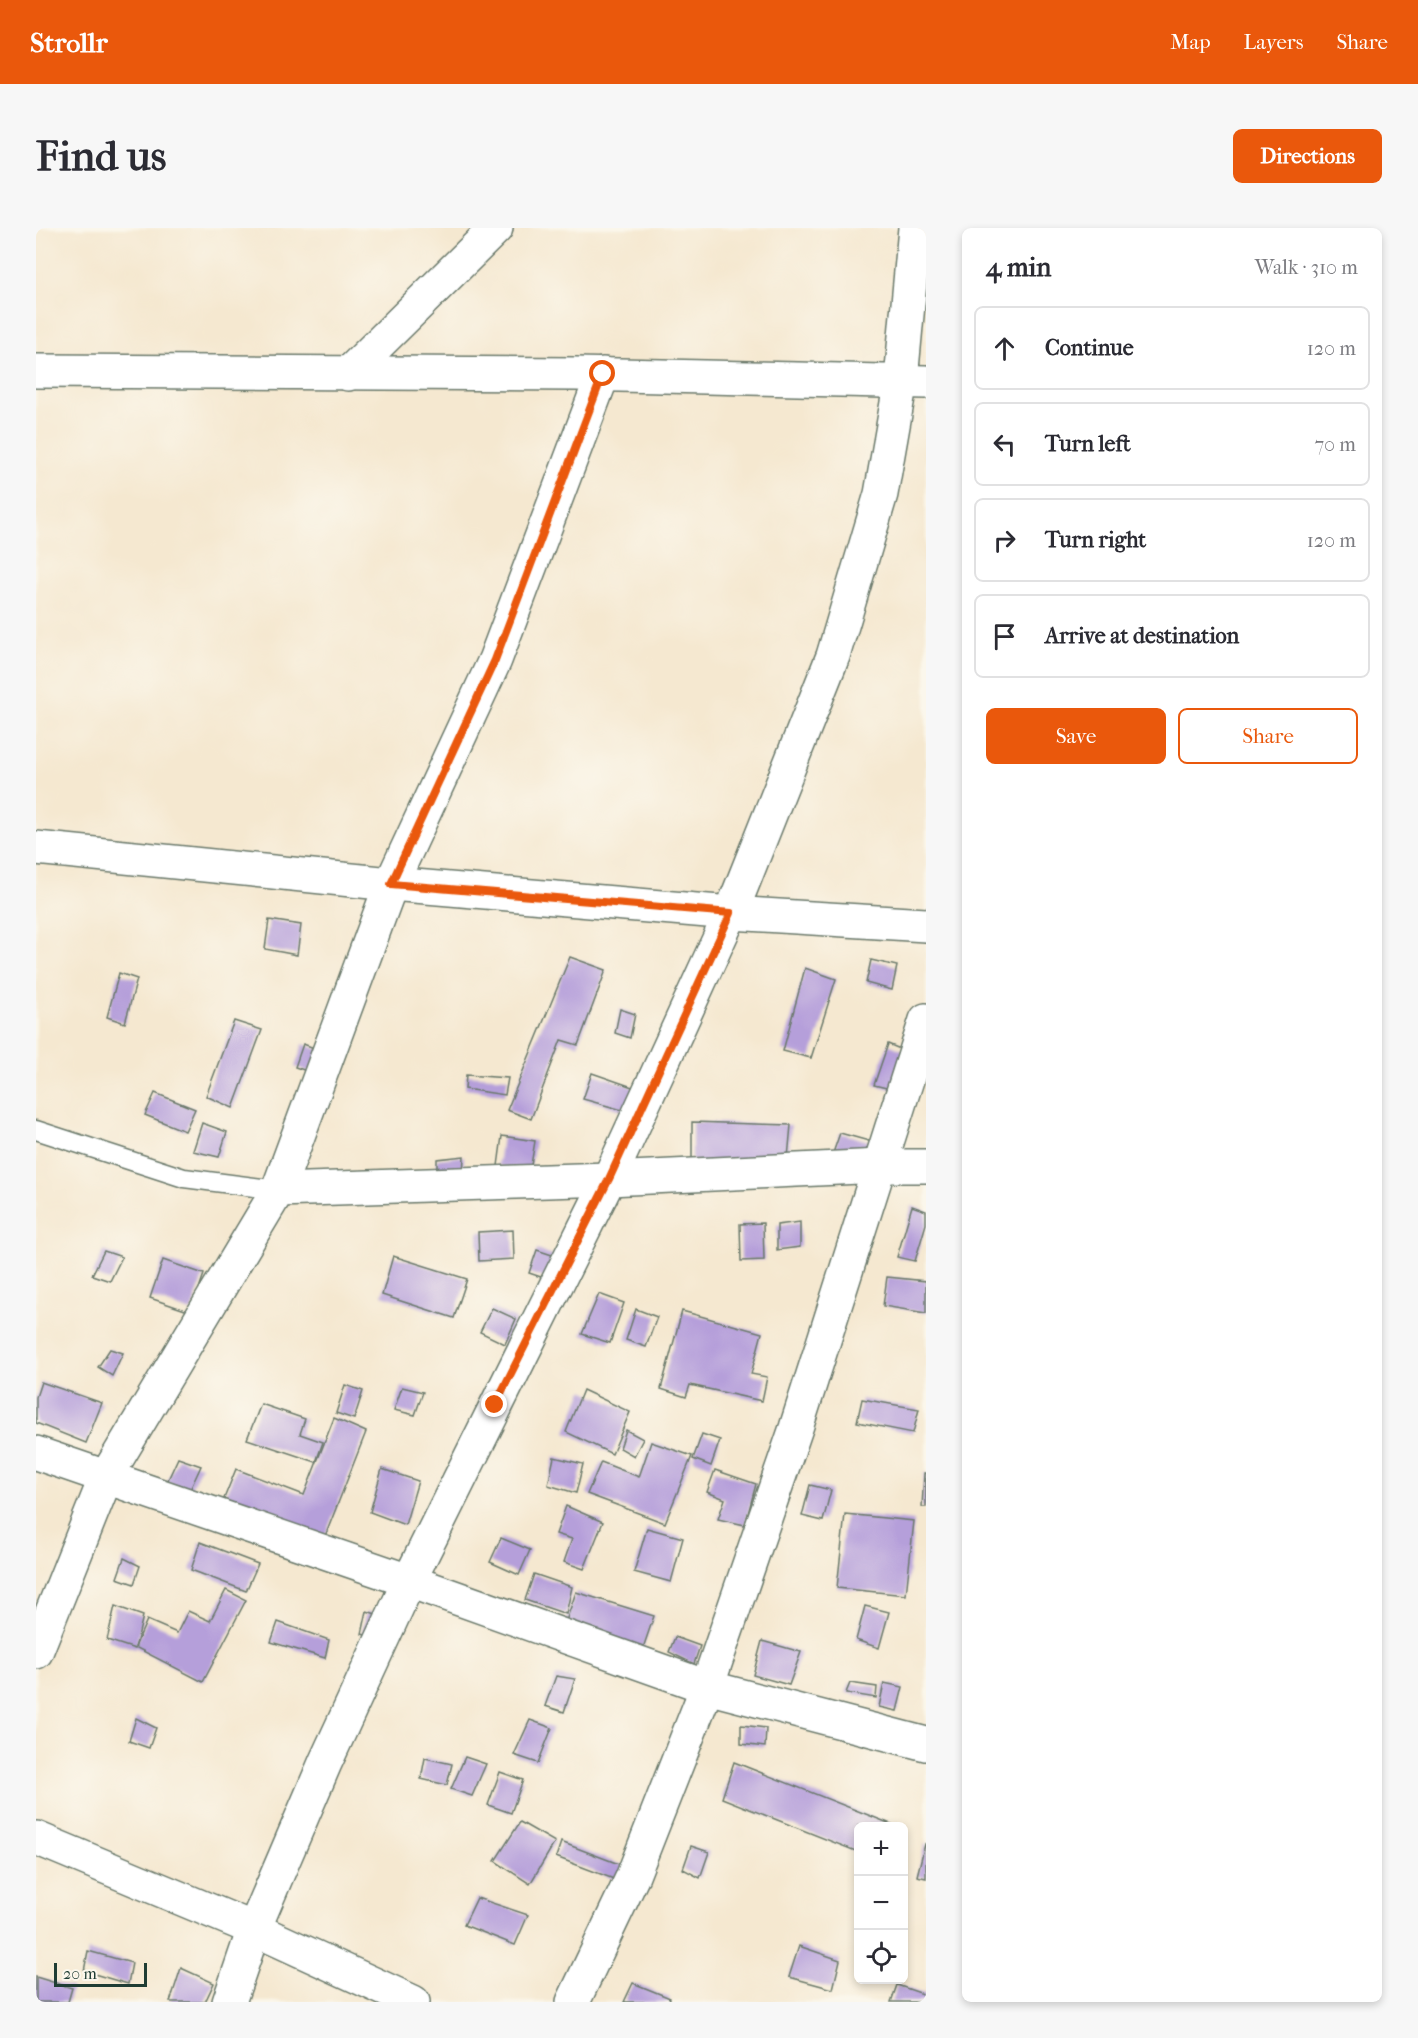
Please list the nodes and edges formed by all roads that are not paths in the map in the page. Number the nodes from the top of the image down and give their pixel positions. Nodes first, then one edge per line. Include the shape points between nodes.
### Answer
1 (496, 228) edge
2 (915, 228) edge
3 (36, 370) edge
4 (348, 374) junction
5 (603, 374) junction
6 (914, 381) edge
7 (36, 848) edge
8 (391, 884) junction
9 (731, 913) junction
10 (926, 925) edge
11 (926, 1020) edge
12 (36, 1130) edge
13 (881, 1166) junction
14 (926, 1166) edge
15 (609, 1179) junction
16 (278, 1190) junction
17 (36, 1454) edge
18 (106, 1477) junction
19 (409, 1581) junction
20 (36, 1652) edge
21 (707, 1687) junction
22 (926, 1744) edge
23 (36, 1838) edge
24 (254, 1929) junction
25 (229, 2002) edge
26 (413, 2002) edge
27 (573, 2002) edge

1 - 4 main road
2 - 6 main road
3 - 4 main road
4 - 5 main road
5 - 6 main road
5 - 8 main road via 495,660
6 - 9 main road via 833,656
7 - 8 main road
8 - 9 main road
8 - 16 main road
9 - 10 main road
9 - 15 main road
11 - 13 main road
12 - 16 lane via 184,1178
13 - 14 main road
13 - 15 main road
13 - 21 main road
15 - 16 main road
15 - 19 main road
16 - 18 main road
17 - 18 main road
18 - 19 main road
18 - 20 main road
19 - 21 main road
19 - 24 main road
21 - 22 main road
21 - 27 main road via 632,1878
23 - 24 main road
24 - 25 main road
24 - 26 main road

